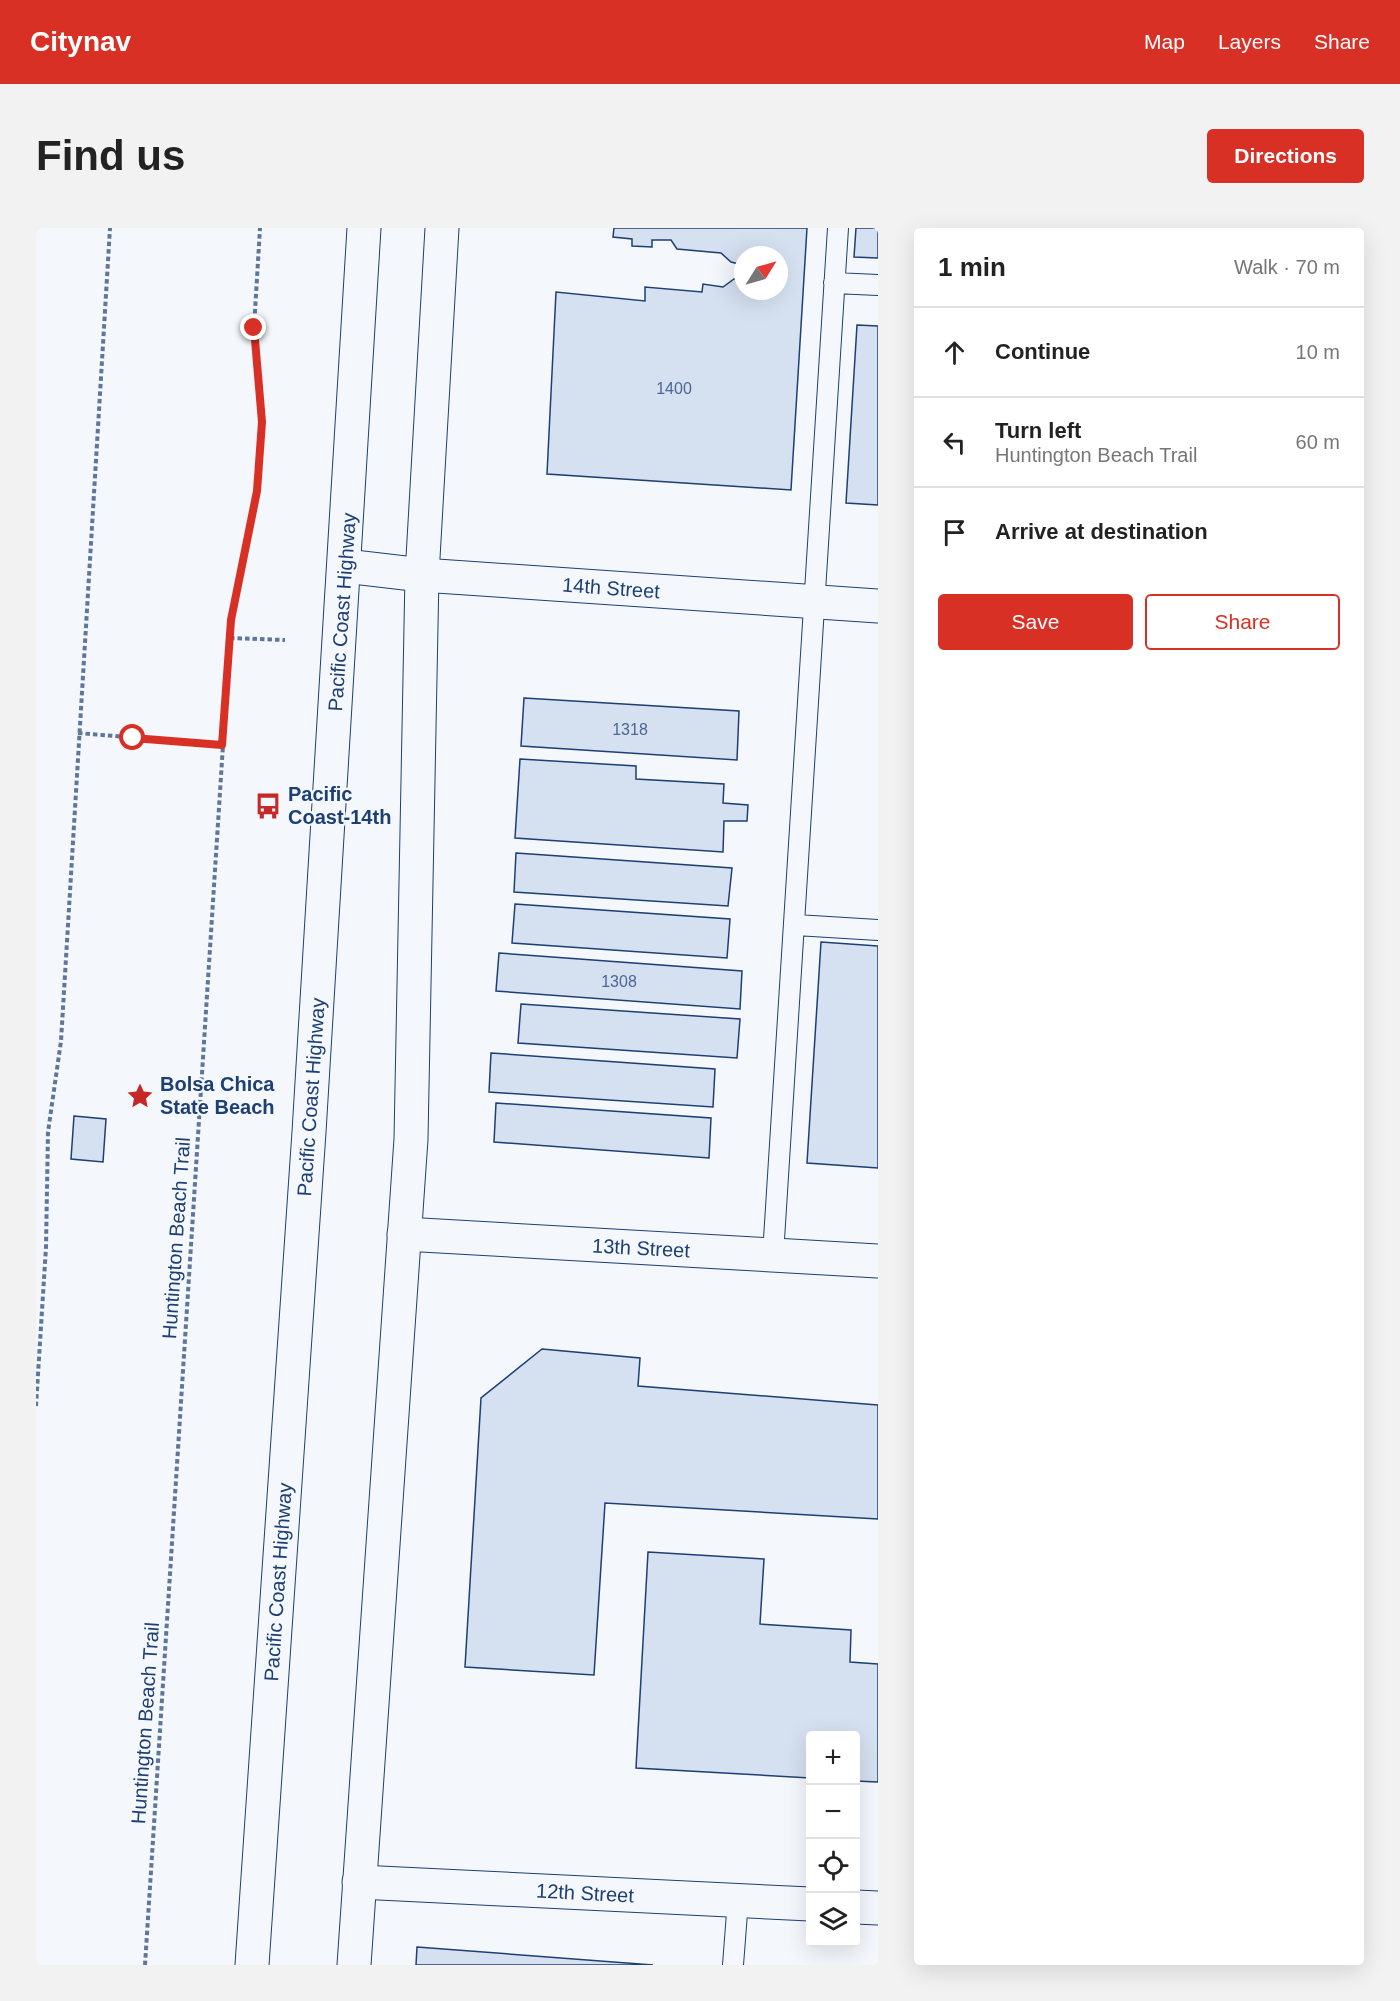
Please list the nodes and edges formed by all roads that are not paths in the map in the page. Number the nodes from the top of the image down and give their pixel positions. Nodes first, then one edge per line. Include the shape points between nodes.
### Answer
1 (364, 228) edge
2 (442, 228) edge
3 (838, 228) edge
4 (834, 283) junction
5 (878, 285) edge
6 (345, 566) junction
7 (422, 575) junction
8 (815, 603) junction
9 (878, 606) edge
10 (796, 925) junction
11 (878, 930) edge
12 (404, 1234) junction
13 (773, 1255) junction
14 (878, 1261) edge
15 (359, 1882) junction
16 (738, 1900) junction
17 (806, 1905) edge
18 (860, 1907) edge
19 (878, 1908) edge
20 (252, 1965) edge
21 (354, 1965) edge
22 (734, 1965) edge

1 - 6 main road, Pacific Coast Highway
2 - 7 main road
3 - 4 lane
4 - 5 lane
4 - 8 lane
6 - 7 main road, 14th Street
6 - 20 main road, Pacific Coast Highway
7 - 8 main road, 14th Street
7 - 12 main road via 411,1139
8 - 9 main road, 14th Street
8 - 10 lane
10 - 11 lane
10 - 13 lane
12 - 13 main road, 13th Street
12 - 15 main road
13 - 14 main road, 13th Street
15 - 16 main road, 12th Street
15 - 21 main road
16 - 17 main road, 12th Street
16 - 22 lane
18 - 19 main road

